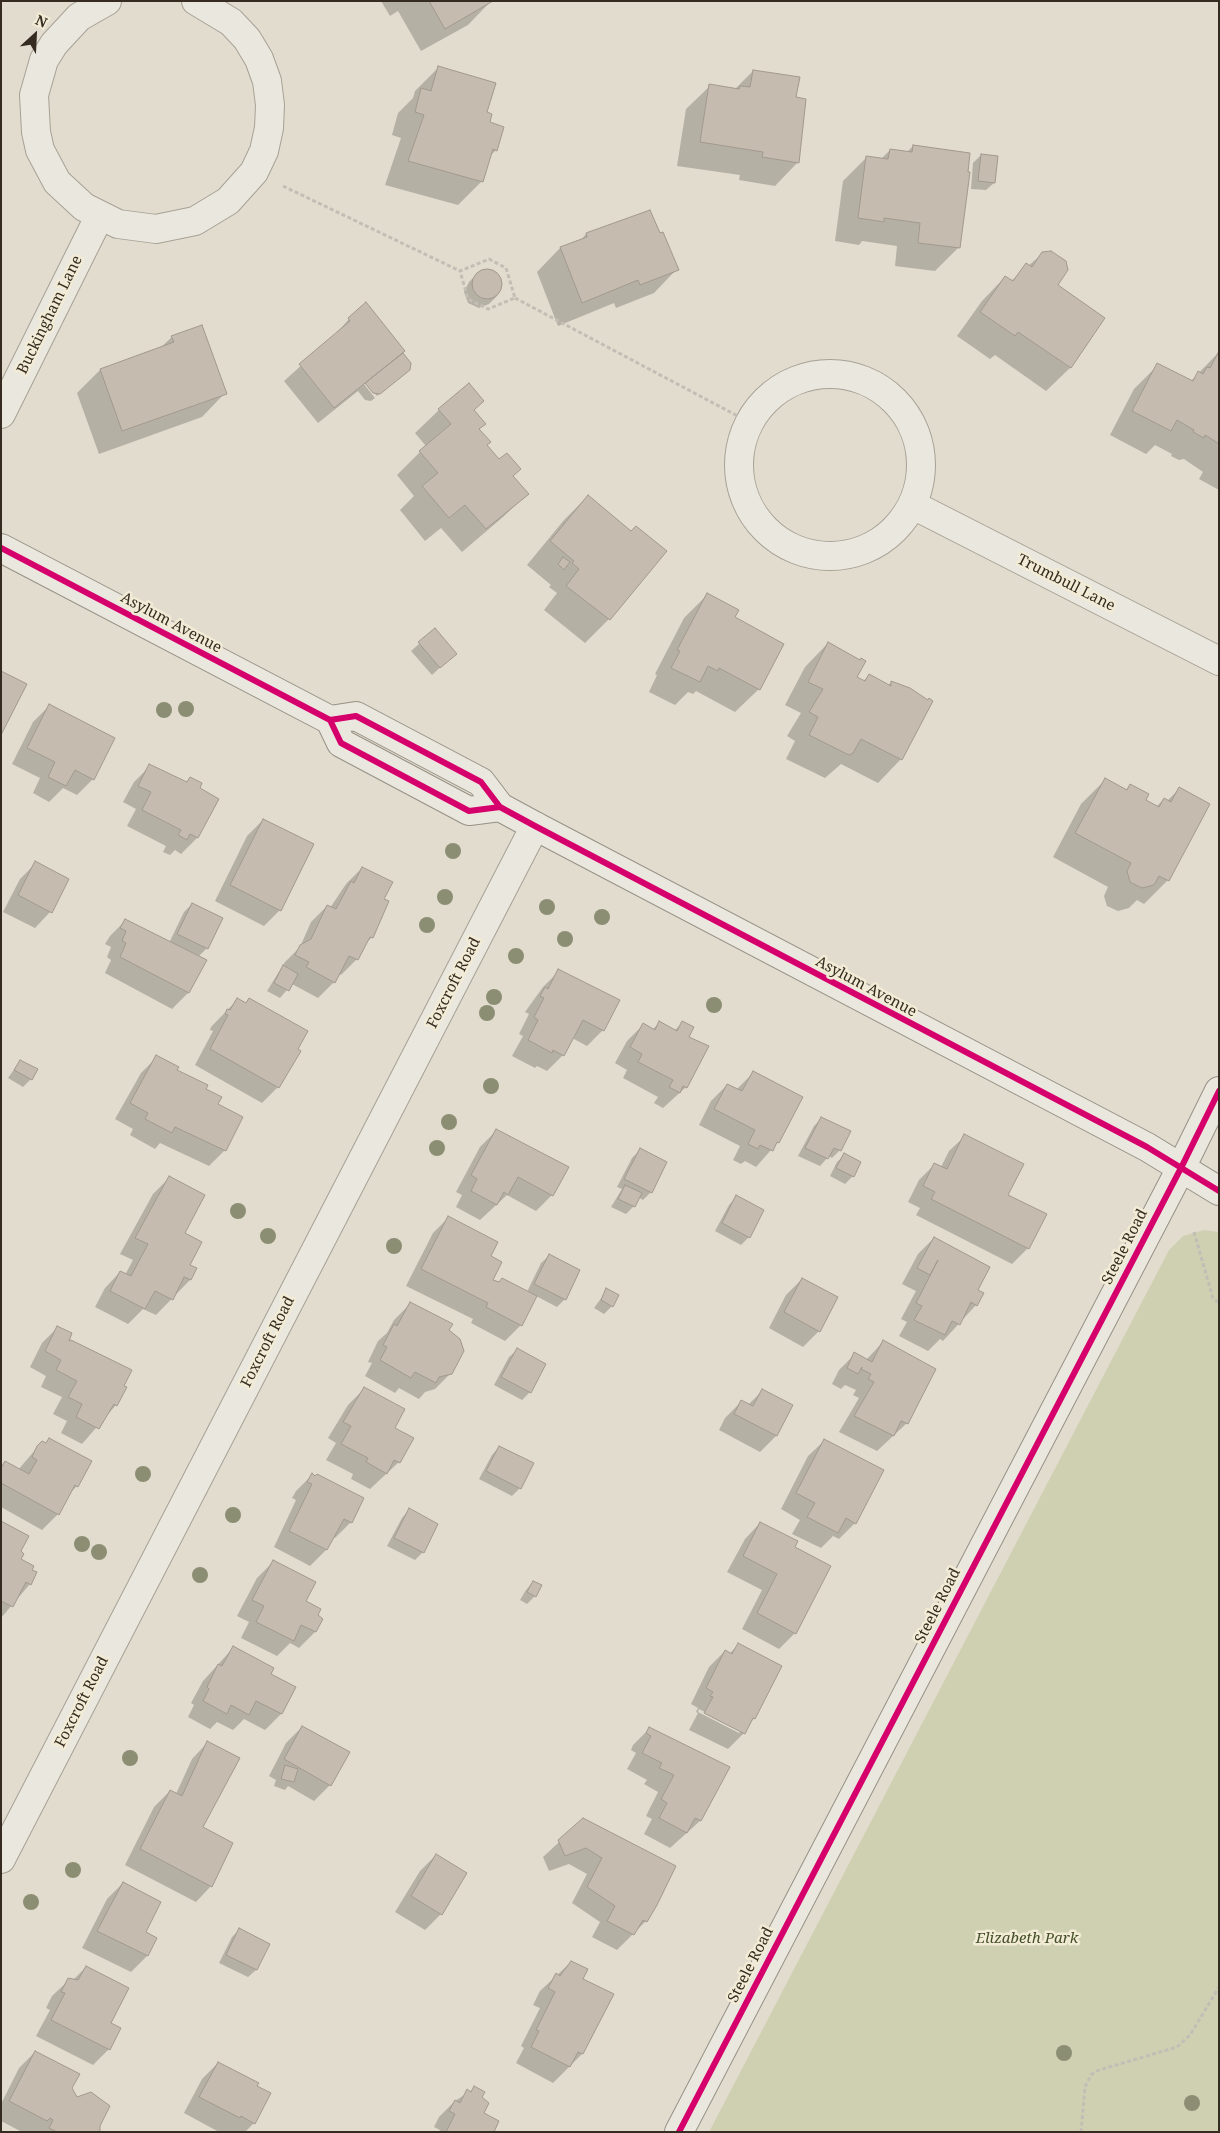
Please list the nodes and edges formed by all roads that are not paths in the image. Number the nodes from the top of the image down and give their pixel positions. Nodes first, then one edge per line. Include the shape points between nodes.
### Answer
1 (107, 1) edge
2 (196, 1) edge
3 (100, 216) junction
4 (1, 414) edge
5 (913, 505) junction
6 (1, 548) edge
7 (1219, 661) edge
8 (534, 826) junction
9 (1219, 1091) edge
10 (1181, 1168) junction
11 (1219, 1191) edge
12 (1, 1859) edge
13 (679, 2132) edge

1 - 3 street via 79,17 54,44 38,78 33,114 40,150 57,182 84,207
2 - 3 street via 231,22 259,59 270,105 264,151 254,172 228,201 195,221 156,229 118,224
3 - 4 street, Buckingham Lane
5 - 5 street via 922,470 916,434 897,403 868,382 833,374 799,379 770,396 749,422 738,460 744,498 765,530 798,551 836,557 856,554 890,535
5 - 7 street, Trumbull Lane
6 - 8 street, Asylum Avenue via 330,720 356,716 482,782 500,807
8 - 10 street, Asylum Avenue
8 - 12 street, Foxcroft Road
9 - 10 street, Steele Road
10 - 11 street, Asylum Avenue
10 - 13 street, Steele Road

